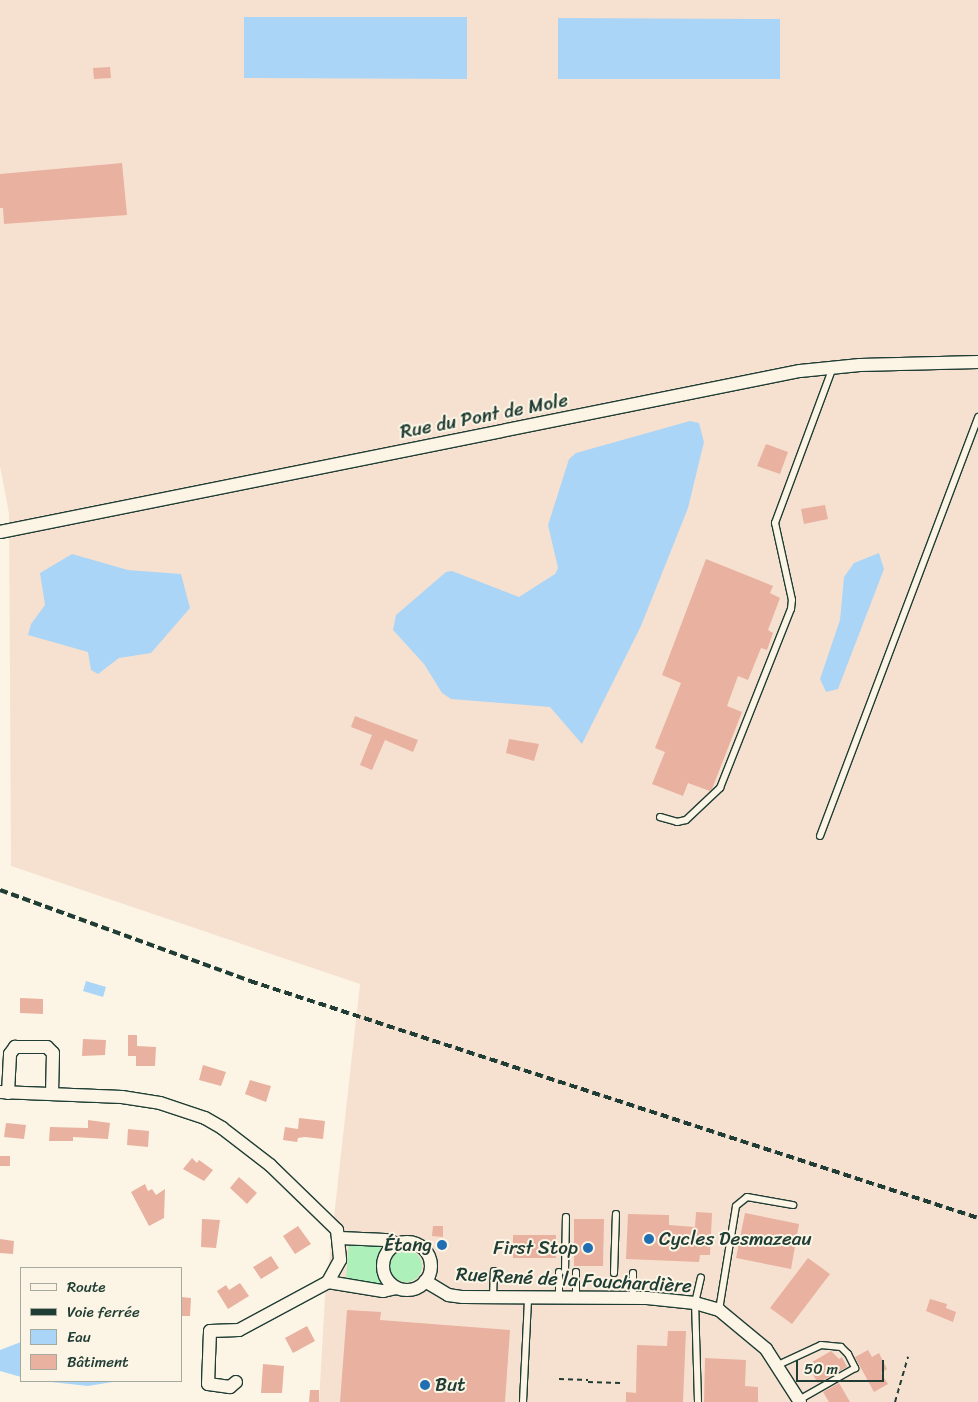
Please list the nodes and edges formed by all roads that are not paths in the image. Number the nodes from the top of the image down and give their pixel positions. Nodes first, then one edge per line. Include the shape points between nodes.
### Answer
1 (978, 362) edge
2 (834, 367) junction
3 (978, 417) edge
4 (0, 532) edge
5 (660, 817) dead end
6 (820, 836) dead end
7 (4, 1093) edge
8 (52, 1094) junction
9 (793, 1206) dead end
10 (616, 1214) dead end
11 (566, 1217) dead end
12 (340, 1238) junction
13 (398, 1244) junction
14 (494, 1271) dead end
15 (576, 1272) dead end
16 (614, 1273) dead end
17 (633, 1273) dead end
18 (701, 1278) dead end
19 (425, 1281) junction
20 (328, 1282) junction
21 (396, 1288) junction
22 (493, 1298) junction
23 (528, 1298) junction
24 (559, 1298) junction
25 (576, 1298) junction
26 (633, 1298) junction
27 (695, 1303) junction
28 (719, 1310) junction
29 (778, 1365) junction
30 (236, 1382) dead end
31 (800, 1401) edge
32 (523, 1402) edge
33 (698, 1402) edge

1 - 2 street, Rue du Pont de Mole
2 - 4 street, Rue du Pont de Mole via 800,371
2 - 5 lane via 775,523 792,600 790,609 720,788 686,820 677,822
3 - 6 lane
7 - 8 street
7 - 8 street via 10,1054 15,1047 47,1047 52,1053
8 - 12 street via 142,1100 205,1118 270,1166 330,1222
9 - 28 lane via 747,1197 736,1206
10 - 16 lane
11 - 24 lane
12 - 13 street via 385,1240
12 - 20 street via 338,1268
13 - 19 street via 414,1243 426,1252 431,1267
13 - 21 street via 386,1254 383,1269
14 - 22 lane
15 - 25 lane
17 - 26 lane
18 - 27 lane
19 - 21 street via 412,1290
19 - 22 street, Rue René de la Fouchardière via 448,1295
20 - 21 street via 383,1290
20 - 30 street via 239,1330 210,1331 208,1384 230,1388
22 - 23 street, Rue René de la Fouchardière
23 - 24 street, Rue René de la Fouchardière
23 - 32 lane
24 - 25 street, Rue René de la Fouchardière
25 - 26 street, Rue René de la Fouchardière
26 - 27 street, Rue René de la Fouchardière
27 - 28 street, Rue René de la Fouchardière
27 - 33 lane
28 - 29 street, Rue René de la Fouchardière via 746,1330
29 - 31 street, Rue René de la Fouchardière
29 - 31 lane via 821,1345 841,1347 848,1354 855,1368

